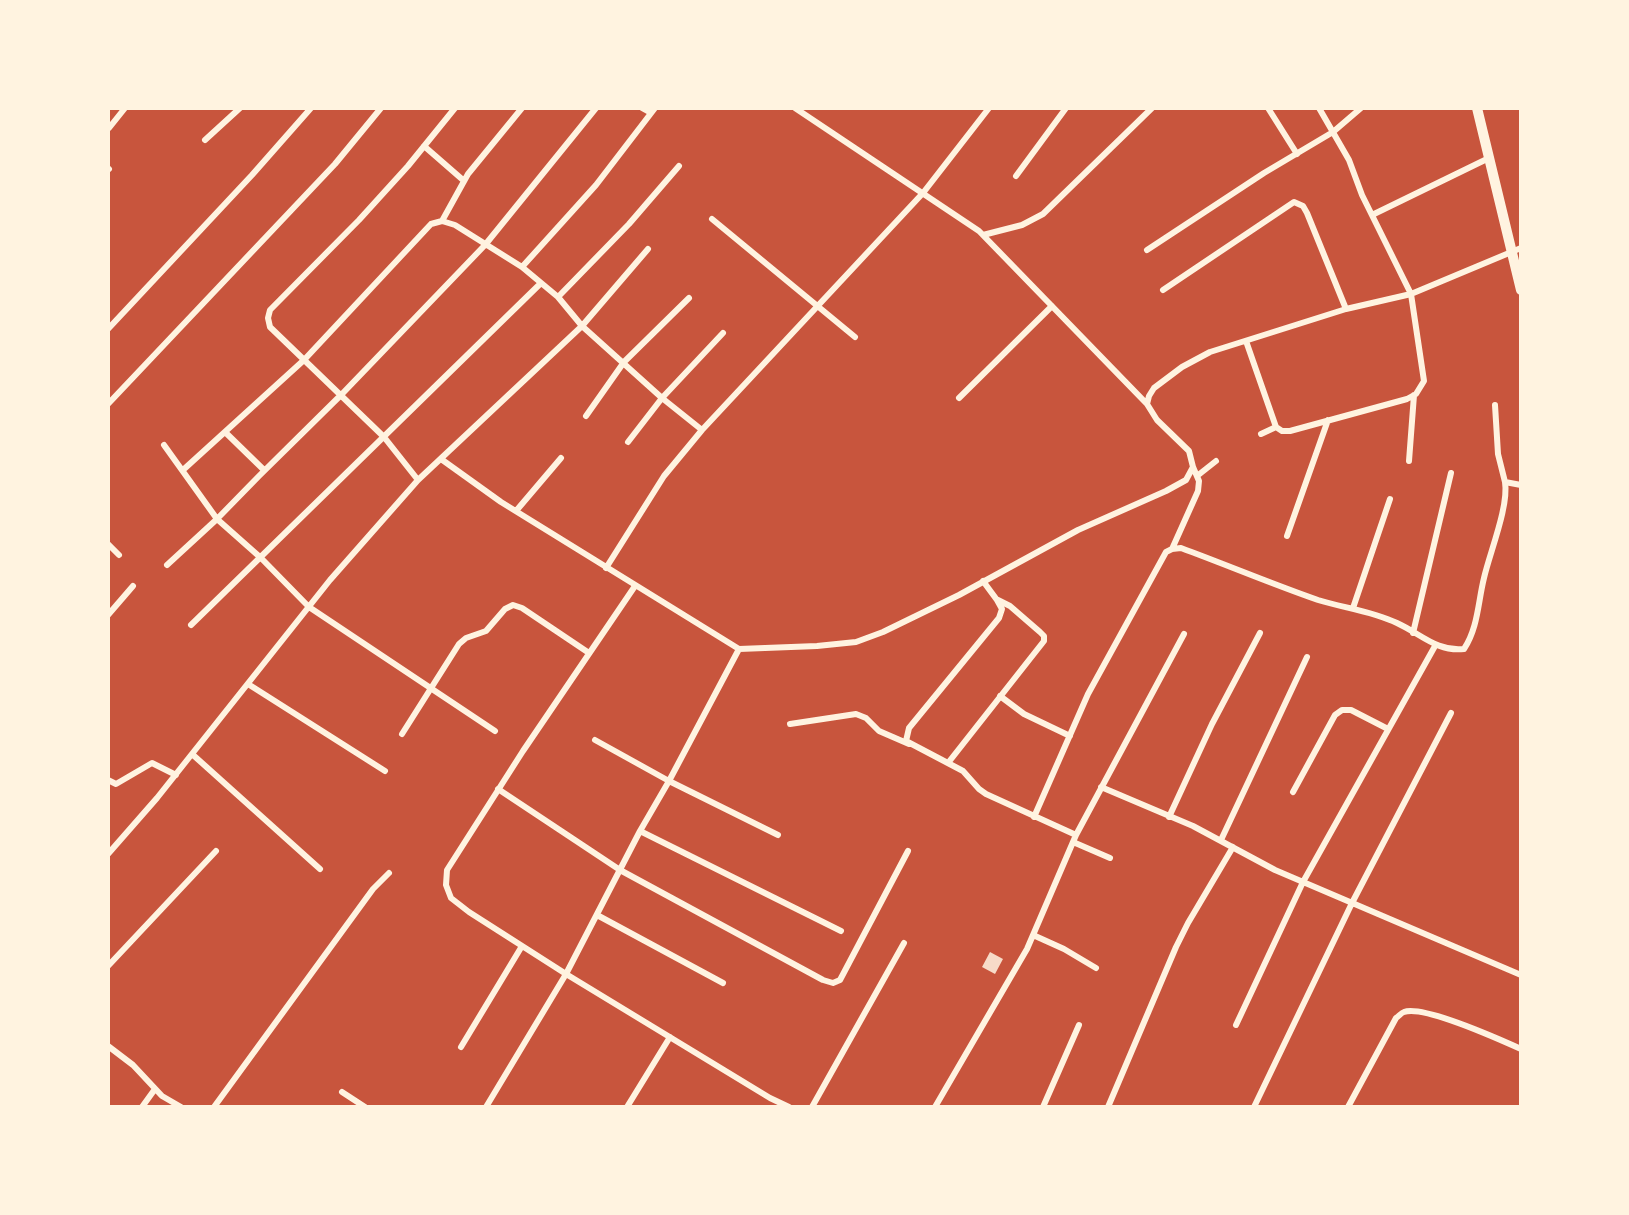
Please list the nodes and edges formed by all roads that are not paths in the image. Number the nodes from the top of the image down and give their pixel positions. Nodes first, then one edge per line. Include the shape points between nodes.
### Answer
1 (125, 108) edge
2 (240, 108) edge
3 (311, 108) edge
4 (381, 108) edge
5 (455, 108) edge
6 (522, 108) edge
7 (596, 108) edge
8 (642, 108) edge
9 (795, 108) edge
10 (989, 108) edge
11 (1066, 108) edge
12 (1152, 108) edge
13 (1268, 108) edge
14 (1319, 108) edge
15 (1361, 108) edge
16 (1477, 108) edge
17 (653, 111) edge
18 (109, 128) edge
19 (1333, 132) junction
20 (205, 141) dead end
21 (424, 146) junction
22 (1297, 154) junction
23 (1489, 158) junction
24 (679, 166) dead end
25 (1016, 176) dead end
26 (463, 180) junction
27 (923, 193) junction
28 (1372, 214) junction
29 (712, 219) dead end
30 (442, 220) junction
31 (983, 235) junction
32 (485, 244) junction
33 (648, 249) dead end
34 (1516, 249) edge
35 (1147, 250) dead end
36 (522, 267) junction
37 (540, 284) junction
38 (1163, 290) dead end
39 (1521, 290) edge
40 (1411, 294) junction
41 (558, 297) junction
42 (689, 298) dead end
43 (817, 306) junction
44 (1052, 306) junction
45 (1346, 309) junction
46 (582, 326) junction
47 (108, 329) edge
48 (723, 333) dead end
49 (855, 337) dead end
50 (1246, 341) junction
51 (304, 360) junction
52 (624, 362) junction
53 (342, 394) junction
54 (1414, 396) junction
55 (662, 398) junction
56 (959, 398) dead end
57 (108, 404) edge
58 (1147, 404) junction
59 (1495, 405) dead end
60 (586, 416) dead end
61 (1328, 420) junction
62 (1276, 427) junction
63 (702, 430) junction
64 (225, 432) junction
65 (1261, 434) dead end
66 (384, 437) junction
67 (628, 442) dead end
68 (164, 446) dead end
69 (561, 458) dead end
70 (441, 459) junction
71 (1216, 461) dead end
72 (1409, 461) dead end
73 (1193, 467) junction
74 (183, 470) junction
75 (264, 470) junction
76 (1451, 473) dead end
77 (1197, 476) junction
78 (418, 480) junction
79 (1505, 482) junction
80 (1521, 485) edge
81 (1390, 500) dead end
82 (516, 511) junction
83 (217, 519) junction
84 (1287, 536) dead end
85 (108, 544) edge
86 (1172, 549) junction
87 (119, 555) dead end
88 (261, 558) junction
89 (167, 565) dead end
90 (606, 568) junction
91 (982, 581) junction
92 (134, 586) dead end
93 (635, 586) junction
94 (997, 600) junction
95 (309, 607) junction
96 (1353, 608) junction
97 (108, 615) edge
98 (191, 625) dead end
99 (1184, 633) dead end
100 (1260, 633) dead end
101 (1413, 633) junction
102 (1435, 646) junction
103 (739, 648) junction
104 (589, 653) junction
105 (1307, 657) dead end
106 (248, 684) junction
107 (430, 688) junction
108 (1000, 696) junction
109 (1451, 713) dead end
110 (790, 724) dead end
111 (1388, 729) junction
112 (495, 731) dead end
113 (402, 734) dead end
114 (1070, 736) junction
115 (595, 740) dead end
116 (910, 744) junction
117 (192, 754) junction
118 (948, 763) junction
119 (385, 771) dead end
120 (176, 775) junction
121 (108, 780) edge
122 (669, 781) junction
123 (1101, 787) junction
124 (498, 789) junction
125 (1293, 792) dead end
126 (1034, 817) junction
127 (1169, 817) junction
128 (640, 831) junction
129 (778, 835) dead end
130 (1076, 835) junction
131 (1221, 840) junction
132 (1073, 842) junction
133 (1233, 847) junction
134 (908, 850) dead end
135 (216, 851) dead end
136 (108, 854) edge
137 (1110, 858) dead end
138 (320, 869) dead end
139 (620, 870) junction
140 (389, 873) dead end
141 (1303, 882) junction
142 (1352, 903) junction
143 (597, 915) junction
144 (841, 931) dead end
145 (1033, 935) junction
146 (904, 943) dead end
147 (522, 946) junction
148 (108, 966) edge
149 (1096, 968) dead end
150 (566, 974) junction
151 (1521, 975) edge
152 (723, 983) dead end
153 (1079, 1025) dead end
154 (1236, 1025) dead end
155 (670, 1037) junction
156 (108, 1046) edge
157 (461, 1047) dead end
158 (1521, 1049) edge
159 (155, 1089) junction
160 (342, 1092) dead end
161 (142, 1107) edge
162 (181, 1107) edge
163 (214, 1107) edge
164 (365, 1107) edge
165 (486, 1107) edge
166 (627, 1107) edge
167 (789, 1107) edge
168 (812, 1107) edge
169 (935, 1107) edge
170 (1043, 1107) edge
171 (1108, 1107) edge
172 (1254, 1107) edge
173 (1348, 1107) edge

1 - 18 street
2 - 20 street
3 - 47 street
4 - 57 street via 335,164
5 - 21 street
6 - 26 street
7 - 32 street
8 - 17 street
9 - 27 street
10 - 27 street
11 - 25 street
12 - 31 street via 1043,214 1022,225
13 - 22 street
14 - 19 street
15 - 19 street
16 - 23 street
17 - 36 street via 596,185
19 - 22 street
19 - 28 street
21 - 26 street
21 - 51 street via 359,220 270,310 270,327
22 - 35 street
23 - 28 street
23 - 34 street
24 - 41 street via 630,224
26 - 30 street
27 - 31 street
27 - 43 street
28 - 40 street
29 - 43 street
30 - 32 street
30 - 51 street via 431,224
31 - 44 street
32 - 36 street
32 - 53 street
33 - 46 street
34 - 39 street
34 - 40 street
36 - 37 street
37 - 41 street
37 - 66 street
38 - 45 street via 1294,202 1307,213
40 - 45 street
40 - 54 street via 1424,375
41 - 46 street
42 - 52 street
43 - 49 street
43 - 63 street
44 - 56 street
44 - 58 street
45 - 50 street
46 - 52 street
46 - 70 street
48 - 55 street
50 - 58 street via 1210,352 1182,367 1154,388
50 - 62 street
51 - 53 street
51 - 64 street
52 - 55 street
52 - 60 street
53 - 66 street
53 - 75 street
54 - 61 street
54 - 72 street
55 - 63 street
55 - 67 street
58 - 73 street via 1157,420 1189,451
59 - 79 street via 1498,454
61 - 62 street via 1290,431
61 - 84 street
62 - 65 street
63 - 90 street via 664,476
64 - 74 street
64 - 75 street
66 - 78 street
66 - 88 street
68 - 74 street
69 - 82 street
70 - 78 street
70 - 82 street
71 - 77 street
73 - 77 street
73 - 91 street via 1186,480 1166,491 1078,530
74 - 83 street
75 - 83 street
76 - 101 street
77 - 86 street via 1198,491
78 - 95 street
79 - 80 street
79 - 102 street via 1506,496 1470,639 1464,649
81 - 96 street
82 - 90 street
83 - 88 street
83 - 89 street
85 - 87 street
86 - 96 street via 1181,548 1285,588
86 - 114 street via 1166,552 1088,694
88 - 95 street
88 - 98 street
90 - 93 street
91 - 94 street
91 - 103 street via 884,632 856,642
92 - 97 street
93 - 103 street
93 - 104 street
94 - 108 street via 1010,606 1045,639
94 - 116 street via 1002,609 999,618 909,728 906,741
95 - 106 street
95 - 107 street
96 - 101 street via 1398,623
99 - 123 street
100 - 127 street
101 - 102 street
102 - 111 street
103 - 122 street
104 - 107 street via 513,605 486,631 459,644
104 - 124 street
105 - 131 street
106 - 117 street
106 - 119 street
107 - 112 street
107 - 113 street
108 - 114 street via 1024,714
108 - 118 street
109 - 142 street
110 - 116 street via 856,714 879,731
111 - 125 street via 1351,710 1342,710 1335,715
111 - 141 street
114 - 126 street
115 - 122 street
116 - 118 street
117 - 120 street
117 - 138 street
118 - 126 street via 970,776 986,794
120 - 121 street via 152,763 122,782
120 - 136 street
122 - 128 street
122 - 129 street
123 - 127 street
123 - 130 street
124 - 139 street
124 - 147 street via 447,870 446,885 451,898
126 - 130 street
127 - 131 street
128 - 139 street
128 - 144 street
130 - 132 street
131 - 133 street
132 - 137 street
132 - 145 street
133 - 141 street
133 - 171 street via 1176,947
134 - 139 street via 840,980 833,983
135 - 148 street
139 - 143 street
140 - 163 street via 373,889
141 - 142 street
141 - 154 street
142 - 151 street
142 - 172 street
143 - 150 street
143 - 152 street
145 - 149 street
145 - 169 street
146 - 168 street
147 - 150 street
147 - 157 street
150 - 155 street
150 - 165 street
153 - 170 street
155 - 166 street
155 - 167 street
156 - 159 street
158 - 173 street via 1426,1014 1404,1012 1396,1018
159 - 161 street
159 - 162 street
160 - 164 street

